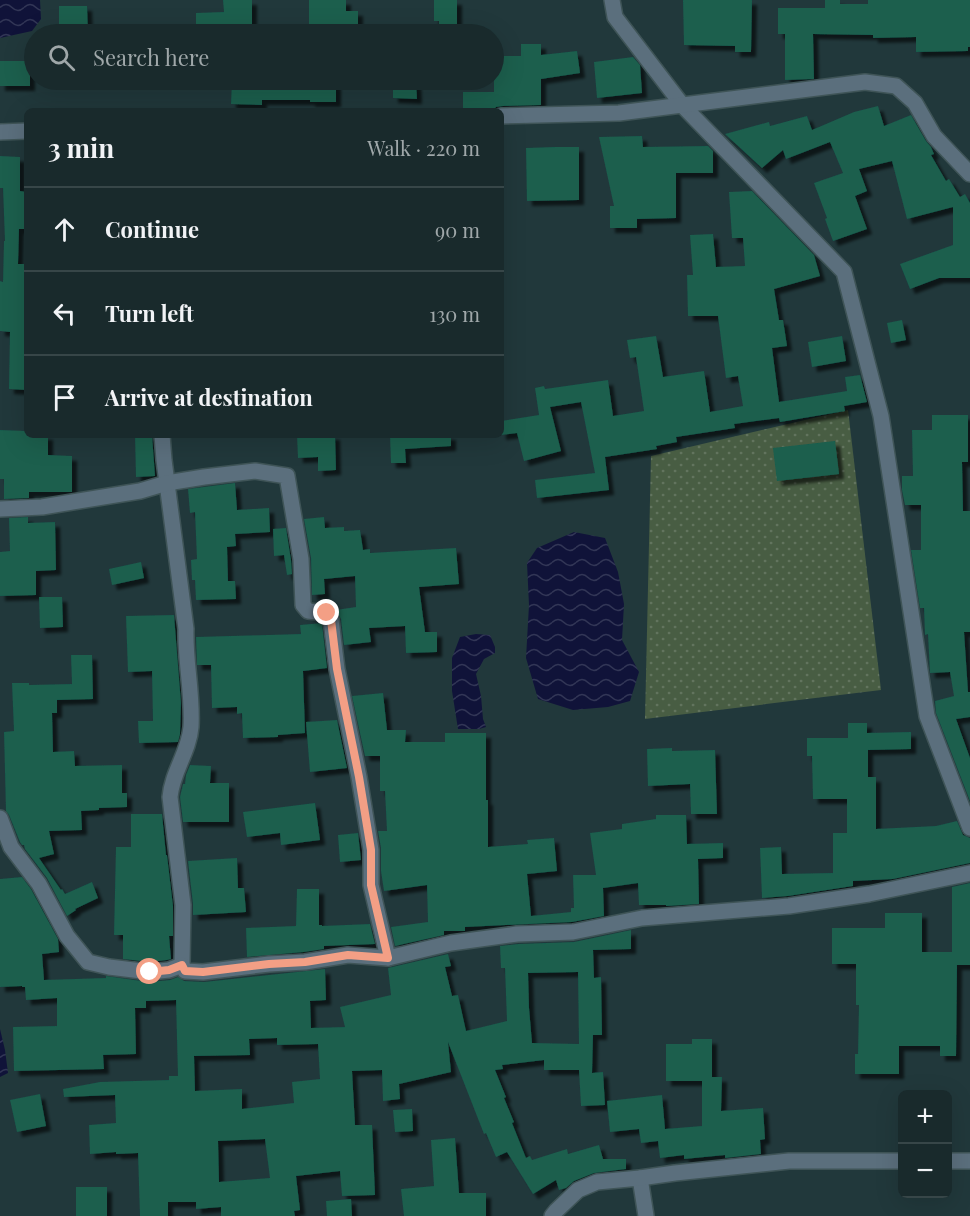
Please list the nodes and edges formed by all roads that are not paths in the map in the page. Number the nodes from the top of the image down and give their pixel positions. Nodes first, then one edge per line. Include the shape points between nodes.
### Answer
1 (612, 0) edge
2 (683, 105) junction
3 (504, 117) edge
4 (24, 131) edge
5 (0, 132) edge
6 (970, 174) edge
7 (162, 438) edge
8 (167, 483) junction
9 (0, 509) edge
10 (0, 818) edge
11 (970, 828) edge
12 (970, 873) edge
13 (388, 958) junction
14 (182, 965) junction
15 (898, 1161) edge
16 (952, 1161) edge
17 (970, 1161) edge
18 (640, 1178) junction
19 (552, 1216) edge
20 (645, 1216) edge

1 - 2 street via 615,17
2 - 3 street via 619,113
2 - 6 street via 865,82 896,86 915,103 934,136
2 - 11 street via 844,272 881,416 927,716
4 - 5 street
7 - 8 street
8 - 9 street via 42,507
8 - 13 street via 255,471 287,476 301,559 303,605 308,611 327,613 331,620 371,850 371,885
8 - 14 street via 184,606 191,697 191,728 170,797 183,905
10 - 14 street via 11,847 88,962 150,972
12 - 13 street via 789,906 642,918 573,932 498,936
13 - 14 street via 348,955 203,972 185,971
15 - 18 street via 789,1161
16 - 17 street
18 - 19 street via 597,1182 578,1190
18 - 20 street

